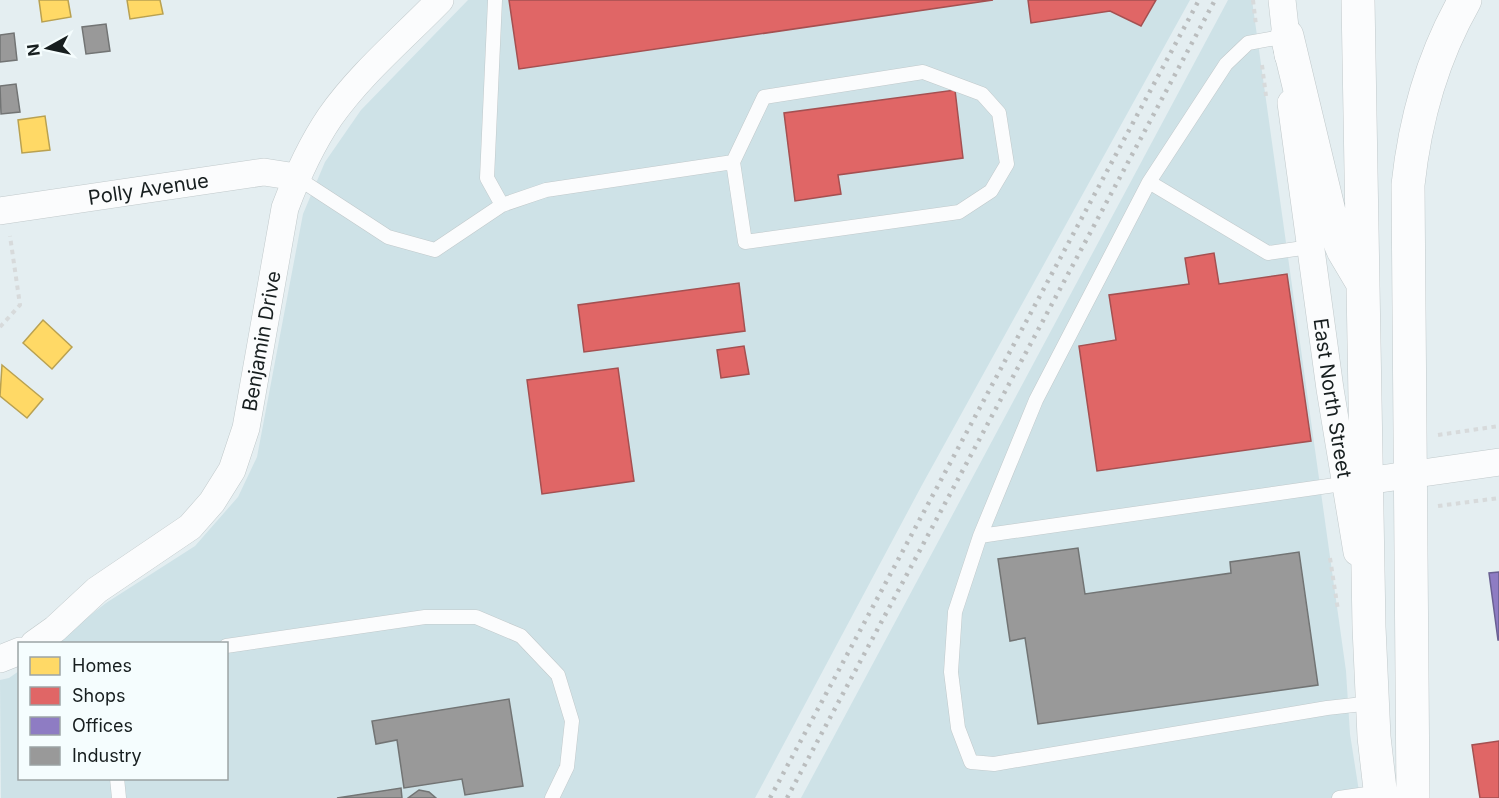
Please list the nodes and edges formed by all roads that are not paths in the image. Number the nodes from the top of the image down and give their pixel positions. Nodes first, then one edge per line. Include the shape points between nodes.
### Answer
1 (440, 0) edge
2 (495, 0) edge
3 (1282, 0) edge
4 (1358, 0) edge
5 (1465, 0) edge
6 (1287, 36) junction
7 (733, 162) junction
8 (297, 177) junction
9 (1149, 182) junction
10 (502, 205) junction
11 (5, 221) edge
12 (1311, 247) junction
13 (1362, 282) junction
14 (1499, 462) edge
15 (1411, 464) junction
16 (1356, 482) junction
17 (980, 536) junction
18 (37, 642) edge
19 (228, 646) edge
20 (18, 652) edge
21 (0, 659) edge
22 (1372, 703) junction
23 (117, 780) edge
24 (1381, 795) edge
25 (119, 798) edge
26 (552, 798) edge
27 (1339, 798) edge
28 (1413, 798) edge

1 - 8 street, Benjamin Drive via 349,93 329,118
2 - 10 lane via 487,178
3 - 6 street, East North Street
4 - 13 main road
5 - 15 main road via 1433,67 1411,157 1407,232
6 - 9 lane via 1248,43 1226,64
6 - 12 street, East North Street via 1292,125
6 - 13 main road via 1332,224
7 - 7 lane via 764,97 923,72 982,94 999,113 1008,164 991,191 959,212 745,242
7 - 10 lane via 546,190
8 - 10 lane via 388,237 435,250
8 - 11 street, Polly Avenue via 264,172
8 - 18 street, Benjamin Drive via 285,207 246,428 232,470 190,527 97,590
9 - 12 lane via 1268,253
9 - 17 lane via 1036,400
12 - 16 street, East North Street
13 - 15 main road via 1380,309 1399,367
13 - 16 main road
14 - 15 street
15 - 16 street
15 - 28 main road
16 - 17 lane
16 - 22 main road
17 - 22 lane via 955,612 951,672 958,728 971,762 994,764 1043,758
19 - 26 lane via 425,617 476,617 521,636 558,675 572,721 567,766
20 - 21 street
22 - 24 main road
23 - 25 lane
24 - 27 lane

